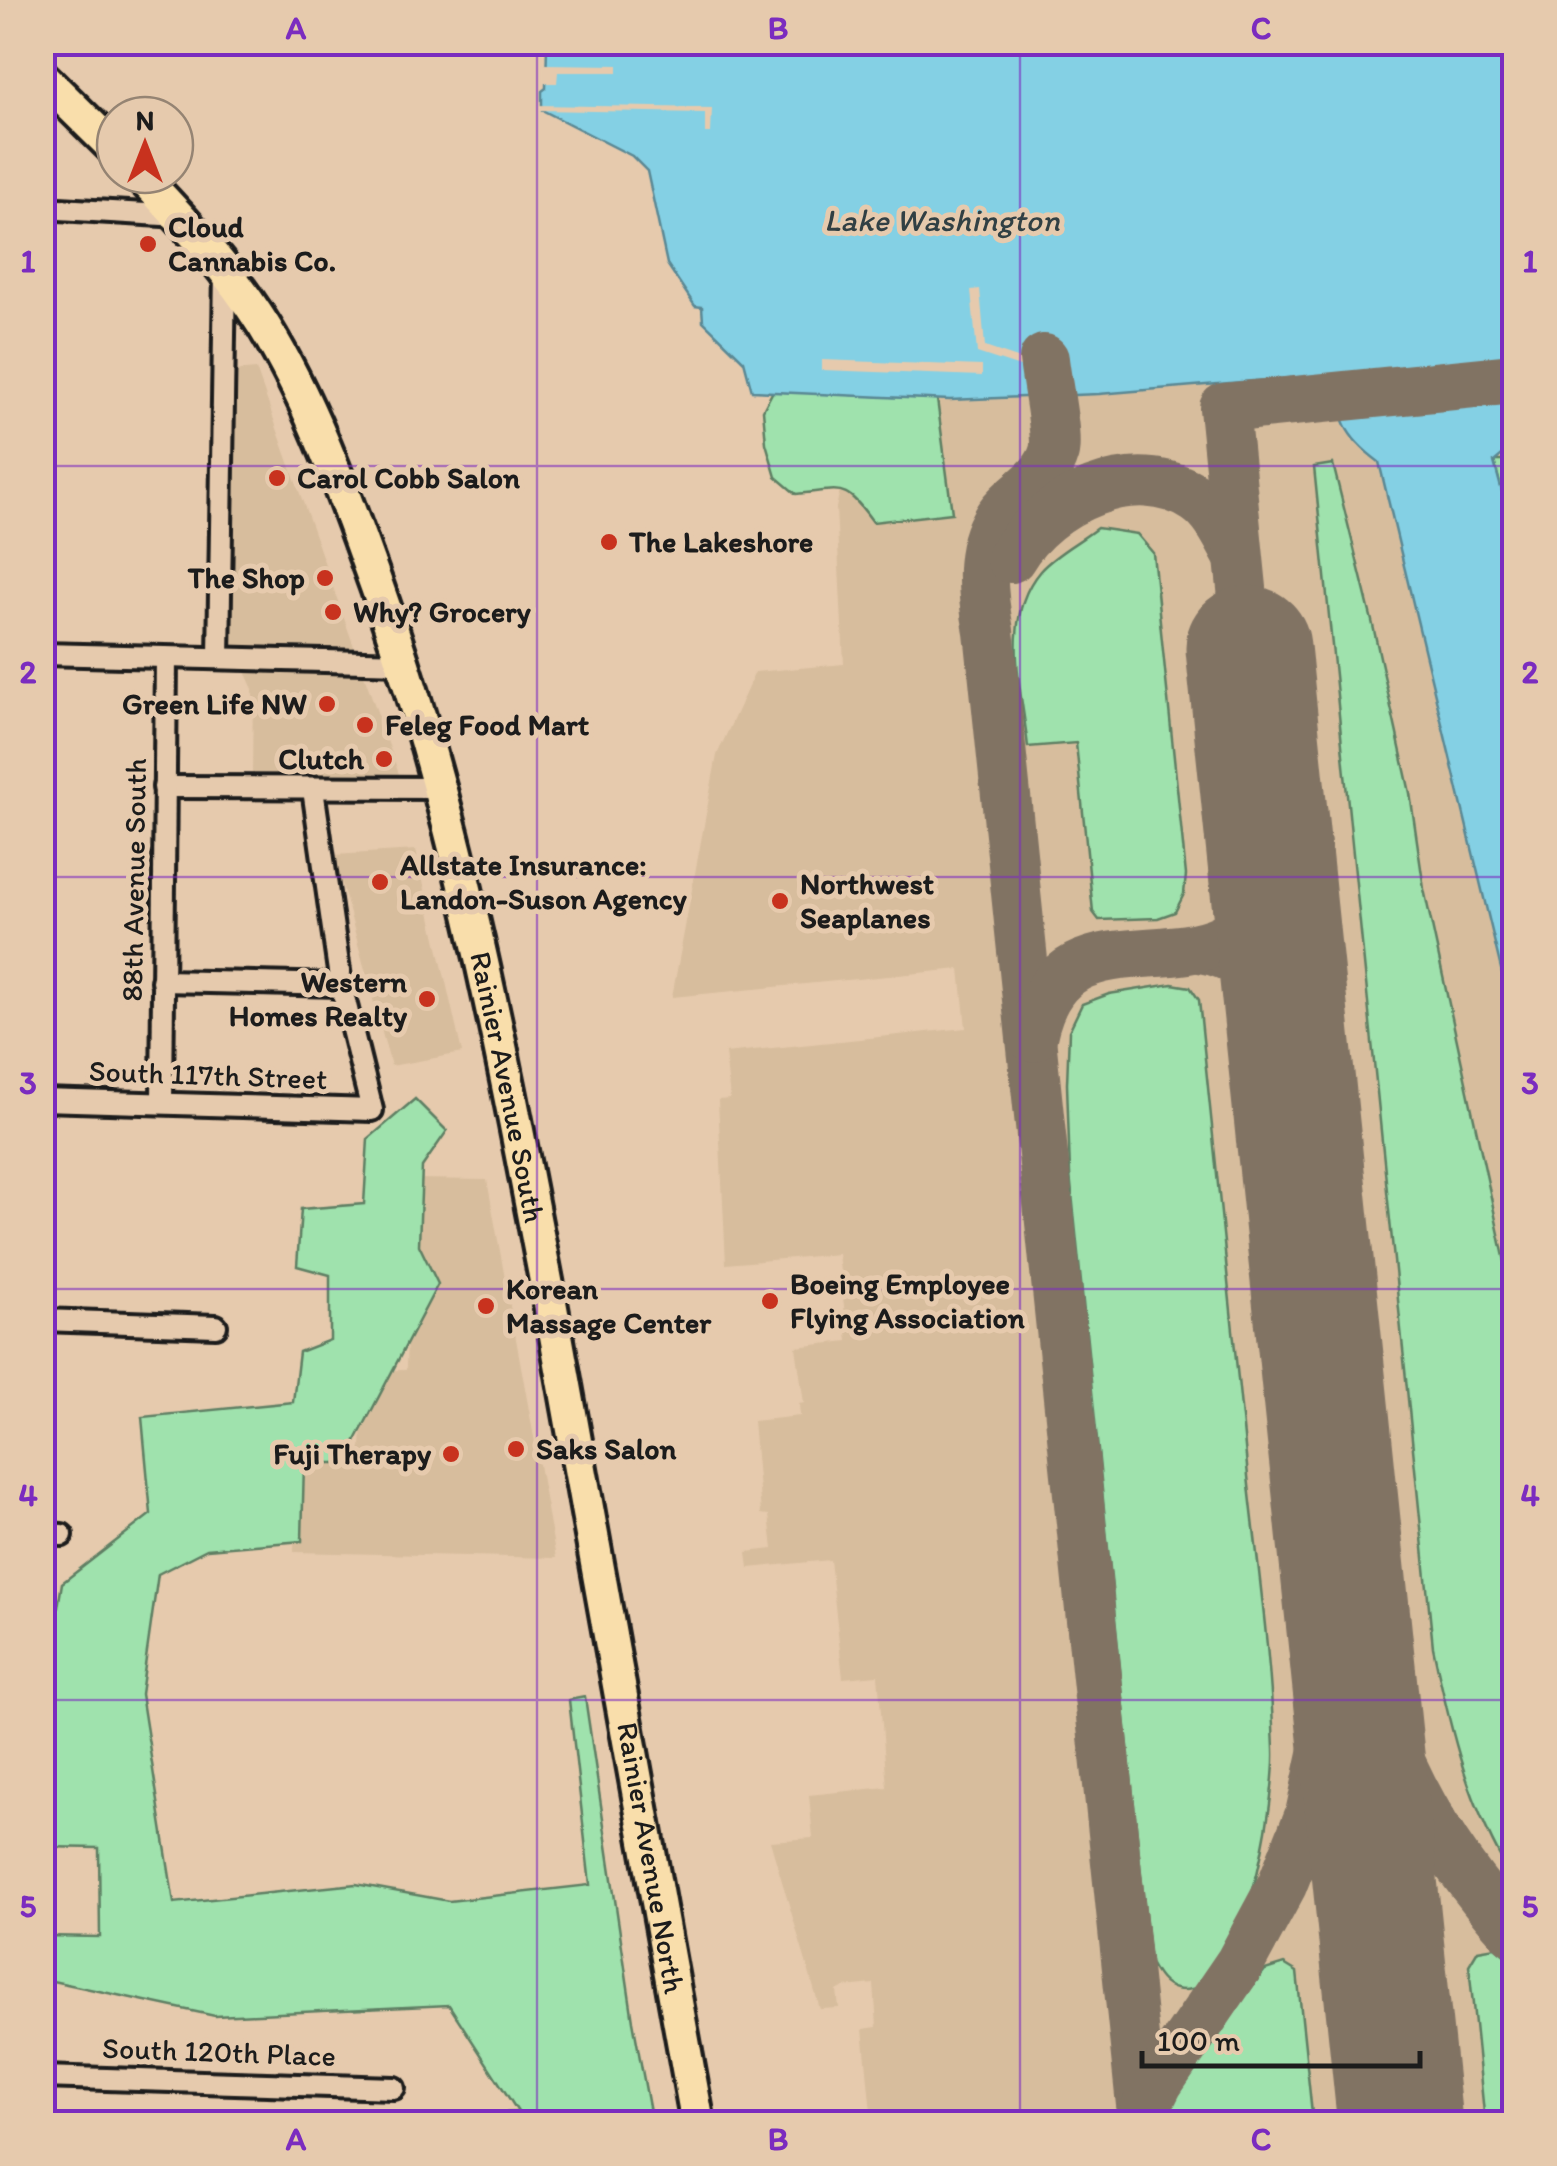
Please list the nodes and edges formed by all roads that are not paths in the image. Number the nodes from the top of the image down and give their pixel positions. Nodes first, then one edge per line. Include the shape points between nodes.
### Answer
1 (42, 77) edge
2 (95, 130) edge
3 (160, 195) edge
4 (42, 208) edge
5 (180, 216) junction
6 (225, 269) junction
7 (42, 654) edge
8 (166, 658) junction
9 (219, 658) junction
10 (405, 663) junction
11 (164, 787) junction
12 (441, 788) junction
13 (313, 789) junction
14 (162, 981) junction
15 (342, 985) junction
16 (42, 1100) edge
17 (162, 1104) junction
18 (42, 1320) edge
19 (216, 1326) dead end
20 (604, 1595) joint
21 (42, 2077) edge
22 (394, 2088) dead end
23 (698, 2124) edge

1 - 2 main road
3 - 5 main road, Rainier Avenue South
4 - 5 street
5 - 6 main road, Rainier Avenue South
6 - 9 street
6 - 10 main road, Rainier Avenue South via 312,419
7 - 8 street
8 - 9 street
8 - 11 street, 88th Avenue South
9 - 10 street
10 - 12 main road, Rainier Avenue South
11 - 13 street
11 - 14 street, 88th Avenue South
12 - 13 street
12 - 20 main road, Rainier Avenue South via 485,969
13 - 15 street
14 - 15 street
14 - 17 street, 88th Avenue South
15 - 17 street, South 117th Street via 372,1110
16 - 17 street, South 117th Street
18 - 19 street
20 - 23 main road, Rainier Avenue North
21 - 22 street, South 120th Place

